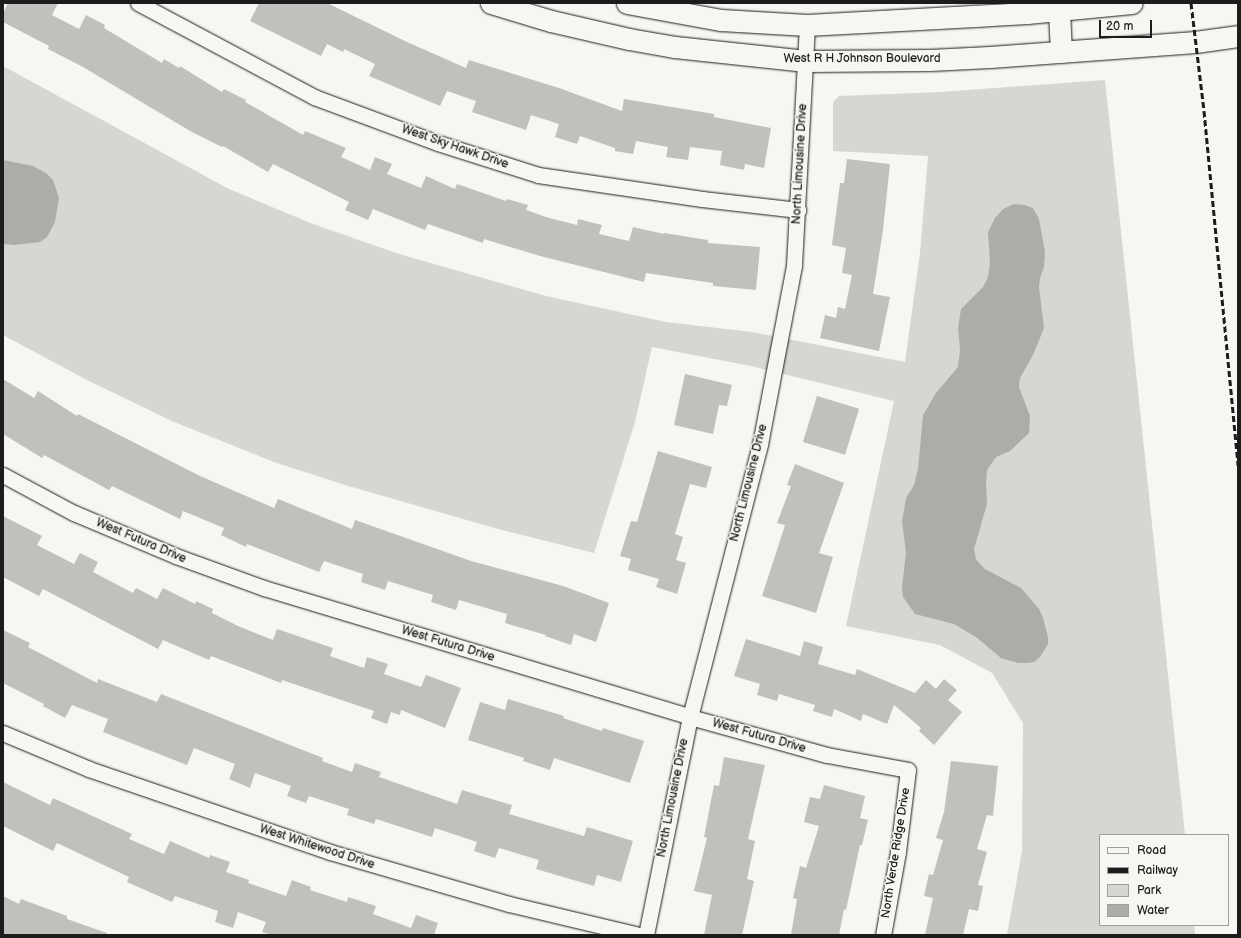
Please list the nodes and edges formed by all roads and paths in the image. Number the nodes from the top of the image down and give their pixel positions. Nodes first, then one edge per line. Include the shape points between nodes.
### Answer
1 (138, 3) edge
2 (491, 3) edge
3 (627, 3) edge
4 (1132, 3) edge
5 (1059, 11) junction
6 (807, 25) junction
7 (1238, 36) edge
8 (1061, 52) junction
9 (806, 61) junction
10 (798, 210) junction
11 (3, 475) edge
12 (690, 716) junction
13 (3, 733) edge
14 (908, 770) joint
15 (639, 935) edge
16 (646, 935) edge
17 (883, 935) edge

1 - 10 street, West Sky Hawk Drive via 314,97 438,143 538,176
2 - 9 main road, West R H Johnson Boulevard via 551,21 629,39 675,47
3 - 6 main road via 721,20
4 - 5 main road
5 - 6 main road
5 - 8 main road
6 - 9 street, North Limousine Drive
7 - 8 main road, West R H Johnson Boulevard via 1195,42
8 - 9 main road, West R H Johnson Boulevard via 930,60
9 - 10 street, North Limousine Drive
10 - 12 street, North Limousine Drive via 794,265 760,444
11 - 12 street, West Futura Drive via 74,513 176,556 264,588
12 - 14 street, West Futura Drive via 827,755
12 - 16 street, North Limousine Drive
13 - 15 street, West Whitewood Drive via 89,769 330,852 509,904
14 - 17 street, North Verde Ridge Drive via 898,852

